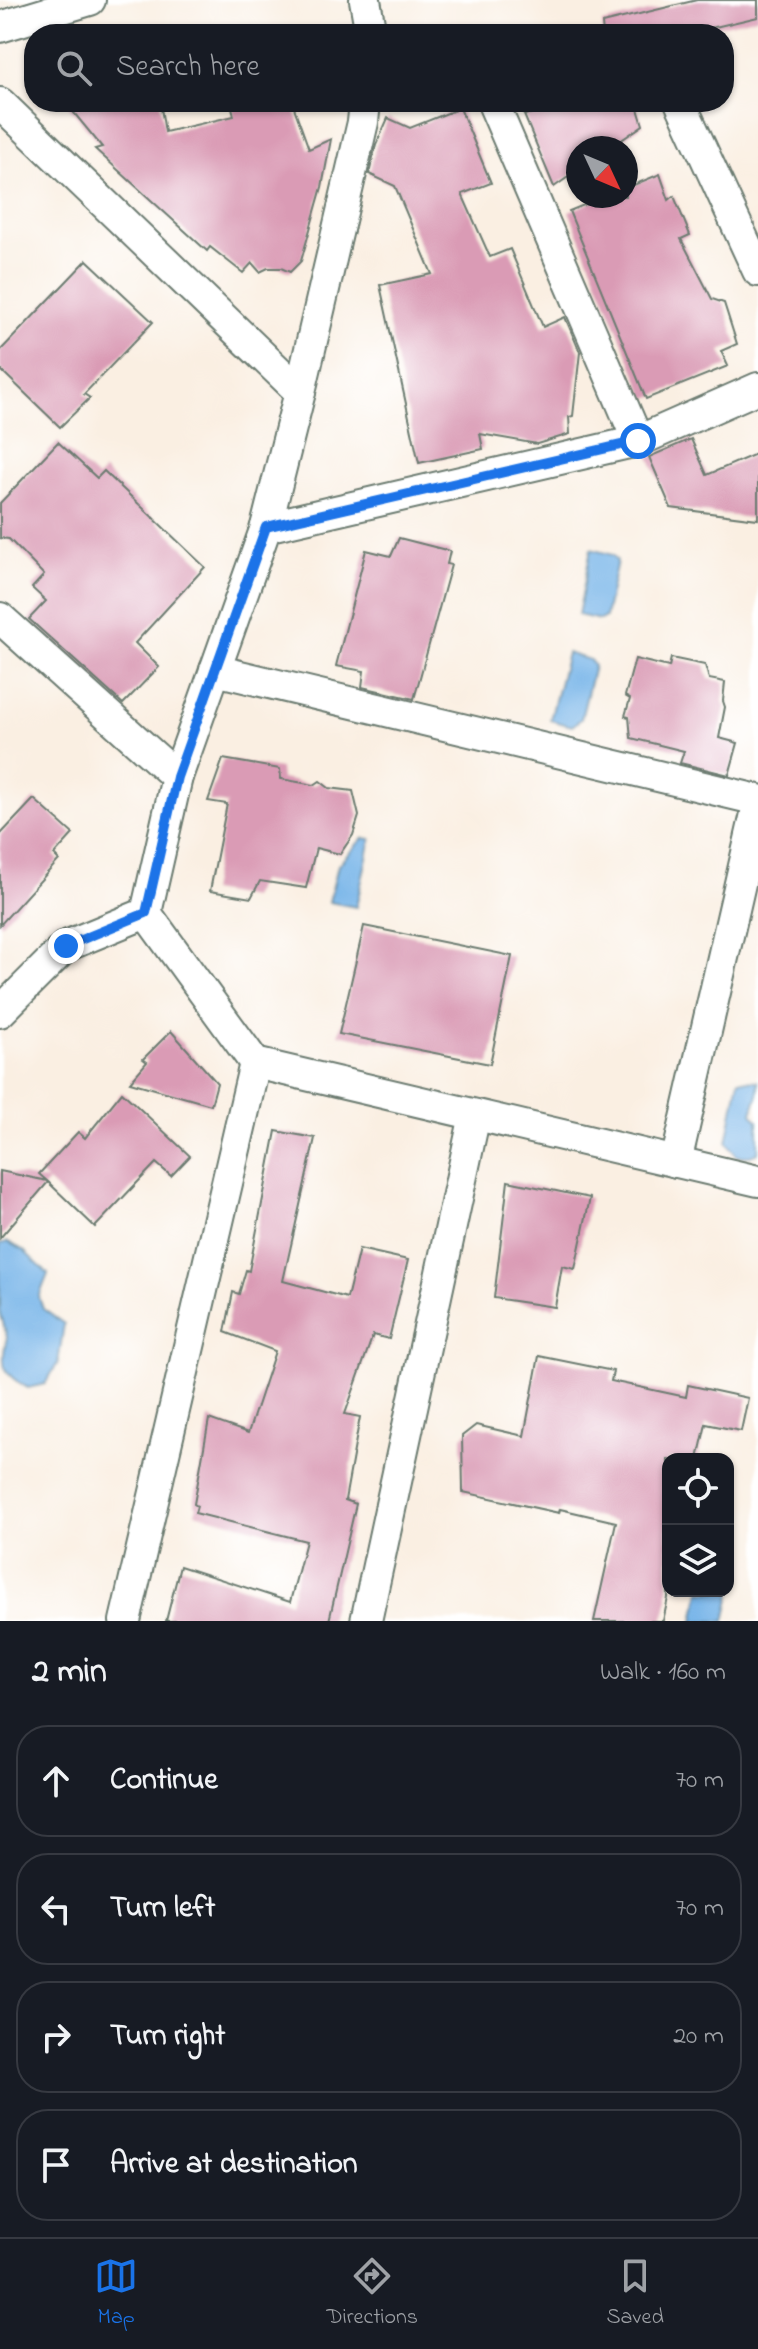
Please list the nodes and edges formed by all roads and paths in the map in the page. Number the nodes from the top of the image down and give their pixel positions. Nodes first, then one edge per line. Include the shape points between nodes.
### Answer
1 (90, 0) edge
2 (365, 0) edge
3 (369, 24) edge
4 (0, 27) edge
5 (0, 103) edge
6 (364, 112) edge
7 (497, 112) edge
8 (685, 112) edge
9 (758, 271) edge
10 (758, 388) edge
11 (300, 392) junction
12 (638, 441) junction
13 (266, 527) junction
14 (0, 618) edge
15 (215, 670) junction
16 (177, 777) junction
17 (758, 803) edge
18 (146, 913) junction
19 (0, 1012) edge
20 (255, 1063) junction
21 (475, 1115) junction
22 (676, 1162) junction
23 (758, 1181) edge
24 (125, 1621) edge
25 (366, 1621) edge

1 - 4 street
2 - 3 street
5 - 11 street
6 - 11 street
7 - 12 street
8 - 9 street
10 - 12 street
11 - 13 street
12 - 13 street
13 - 15 street
14 - 16 street
15 - 16 street
15 - 17 street
16 - 18 street
17 - 22 street
18 - 19 street via 66,946
18 - 20 street
20 - 21 street
20 - 24 street
21 - 22 street
21 - 25 street
22 - 23 street

